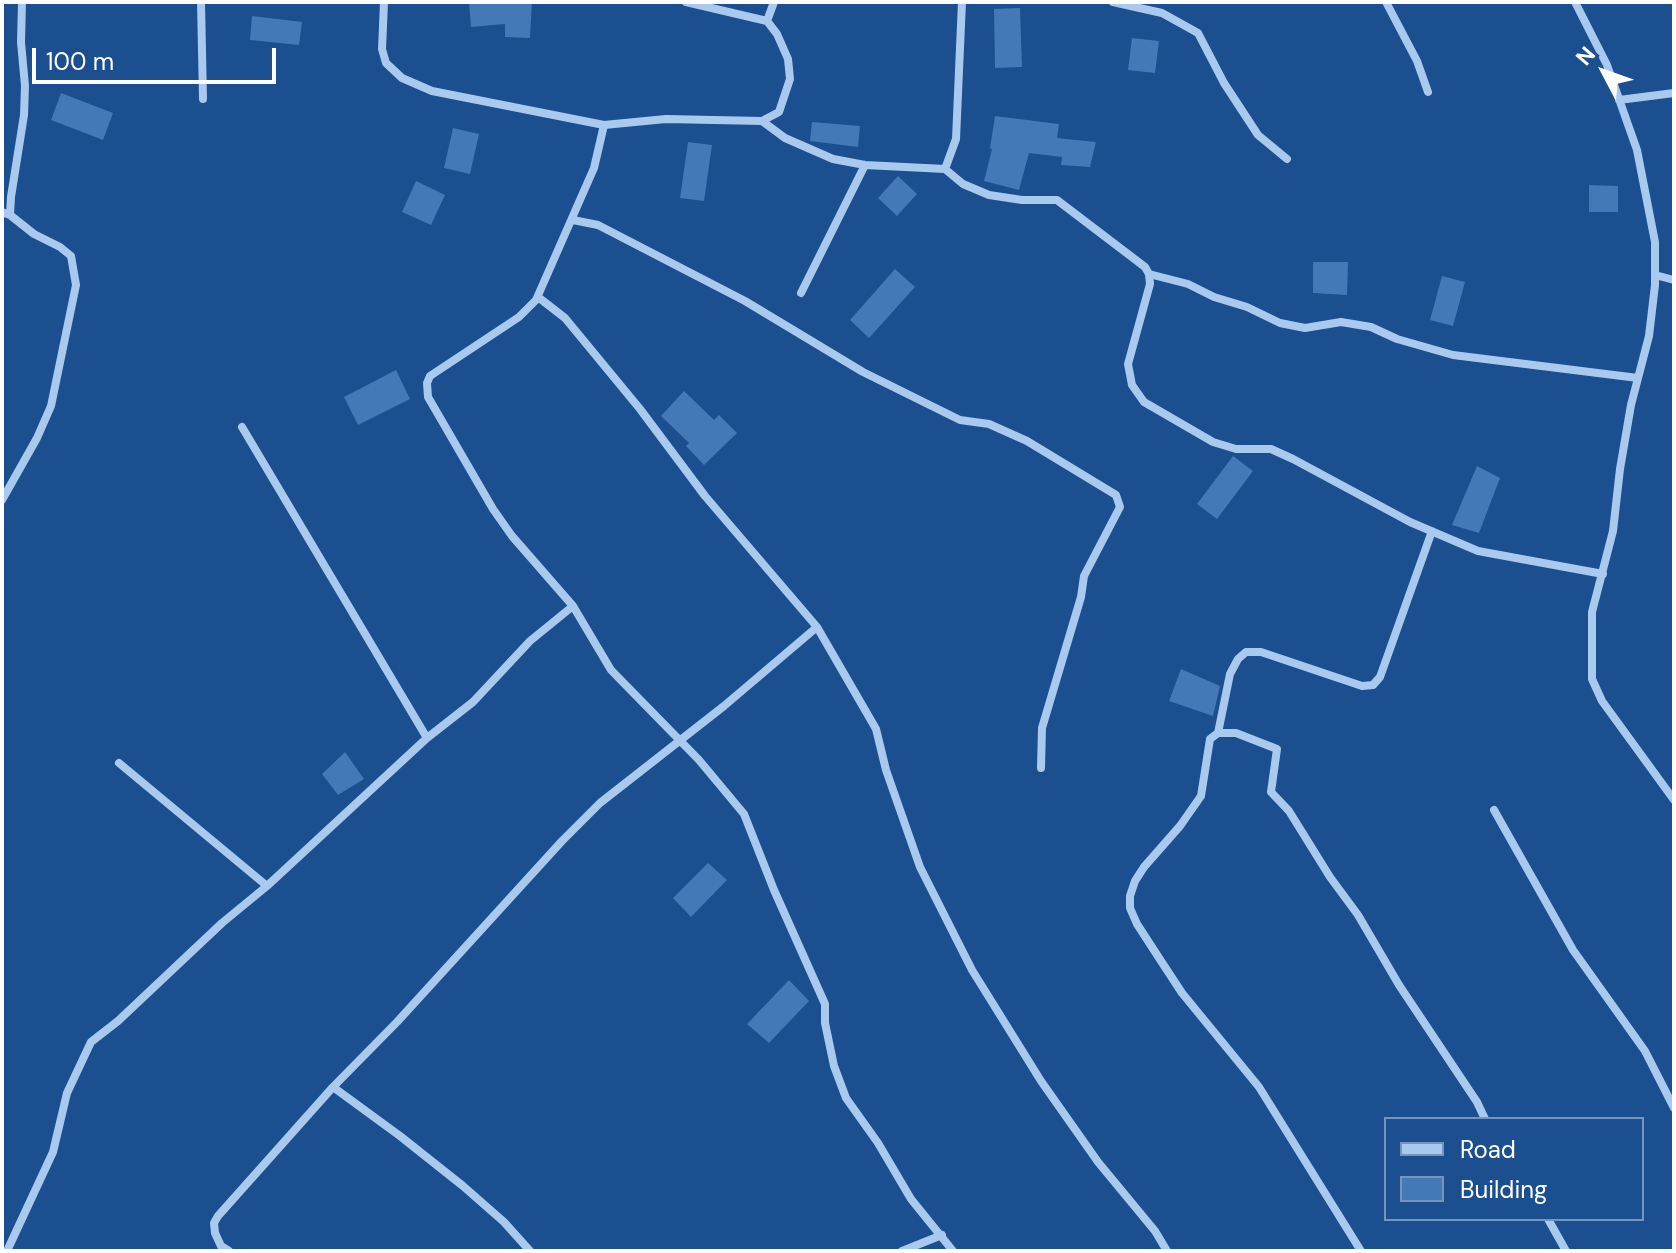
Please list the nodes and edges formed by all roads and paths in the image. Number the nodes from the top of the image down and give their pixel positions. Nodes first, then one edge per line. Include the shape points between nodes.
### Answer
1 (22, 2) edge
2 (201, 2) edge
3 (384, 2) edge
4 (686, 2) edge
5 (774, 2) edge
6 (962, 2) edge
7 (1113, 2) edge
8 (1386, 2) edge
9 (1575, 2) edge
10 (767, 21) junction
11 (1428, 92) dead end
12 (1674, 93) edge
13 (203, 99) dead end
14 (1619, 100) junction
15 (762, 121) junction
16 (604, 125) junction
17 (1287, 159) dead end
18 (865, 165) junction
19 (945, 169) junction
20 (6, 214) edge
21 (573, 220) junction
22 (1149, 274) junction
23 (1655, 275) junction
24 (1674, 280) edge
25 (801, 293) dead end
26 (538, 297) junction
27 (1638, 378) junction
28 (242, 427) dead end
29 (2, 500) edge
30 (1432, 531) junction
31 (1603, 574) junction
32 (573, 606) junction
33 (817, 627) junction
34 (1218, 733) junction
35 (427, 738) junction
36 (678, 741) junction
37 (119, 763) dead end
38 (1041, 768) dead end
39 (1674, 800) edge
40 (1494, 810) dead end
41 (267, 886) junction
42 (333, 1087) junction
43 (1674, 1108) edge
44 (1484, 1117) edge
45 (1549, 1221) edge
46 (942, 1235) junction
47 (7, 1251) edge
48 (229, 1251) edge
49 (530, 1251) edge
50 (902, 1251) edge
51 (953, 1251) edge
52 (1167, 1251) edge
53 (1361, 1251) edge
54 (1566, 1251) edge

1 - 20 street via 24,115
2 - 13 street
3 - 16 street via 382,49 386,63 402,78 432,91
4 - 10 street
5 - 10 street
6 - 19 street via 956,139
7 - 17 street via 1162,13 1198,33 1258,135
8 - 11 street
9 - 14 street
10 - 15 street via 783,45 790,79 779,112
12 - 14 street
14 - 23 street via 1648,201
15 - 16 street via 666,119
15 - 18 street via 785,138 833,159
16 - 21 street
18 - 19 street
18 - 25 street
19 - 22 street via 989,195 1057,200
20 - 29 street via 71,256 76,285 51,406
21 - 26 street
21 - 38 street via 598,225 732,294 863,372 960,420 989,424 1027,441 1116,495 1120,507 1084,576 1042,728
22 - 27 street via 1188,284 1280,323 1305,328 1341,322 1453,355
22 - 30 street via 1128,364 1132,385 1144,402 1213,442 1236,449 1271,449
23 - 24 street
23 - 27 street via 1649,336
26 - 32 street via 519,317 430,376 428,397 493,509
26 - 33 street via 565,318 705,496
27 - 31 street
28 - 35 street
30 - 31 street via 1478,551
30 - 34 street via 1373,685 1246,652 1230,674
31 - 39 street via 1592,612 1592,679 1602,701
32 - 35 street via 530,641 473,702
32 - 36 street via 611,670
33 - 36 street
33 - 52 street via 876,729 920,867 972,970 1041,1081
34 - 44 street via 1236,733 1277,749 1271,792 1358,915
34 - 53 street via 1210,739 1201,796 1135,881 1130,908 1182,993 1259,1087
35 - 41 street
36 - 42 street via 562,841
36 - 46 street via 744,814 825,1004 834,1066 846,1098 911,1199
37 - 41 street
40 - 43 street via 1573,950 1645,1051
41 - 47 street via 91,1042 67,1093 53,1152
42 - 48 street via 218,1216 215,1233
42 - 49 street via 463,1186
45 - 54 street
46 - 50 street
46 - 51 street

